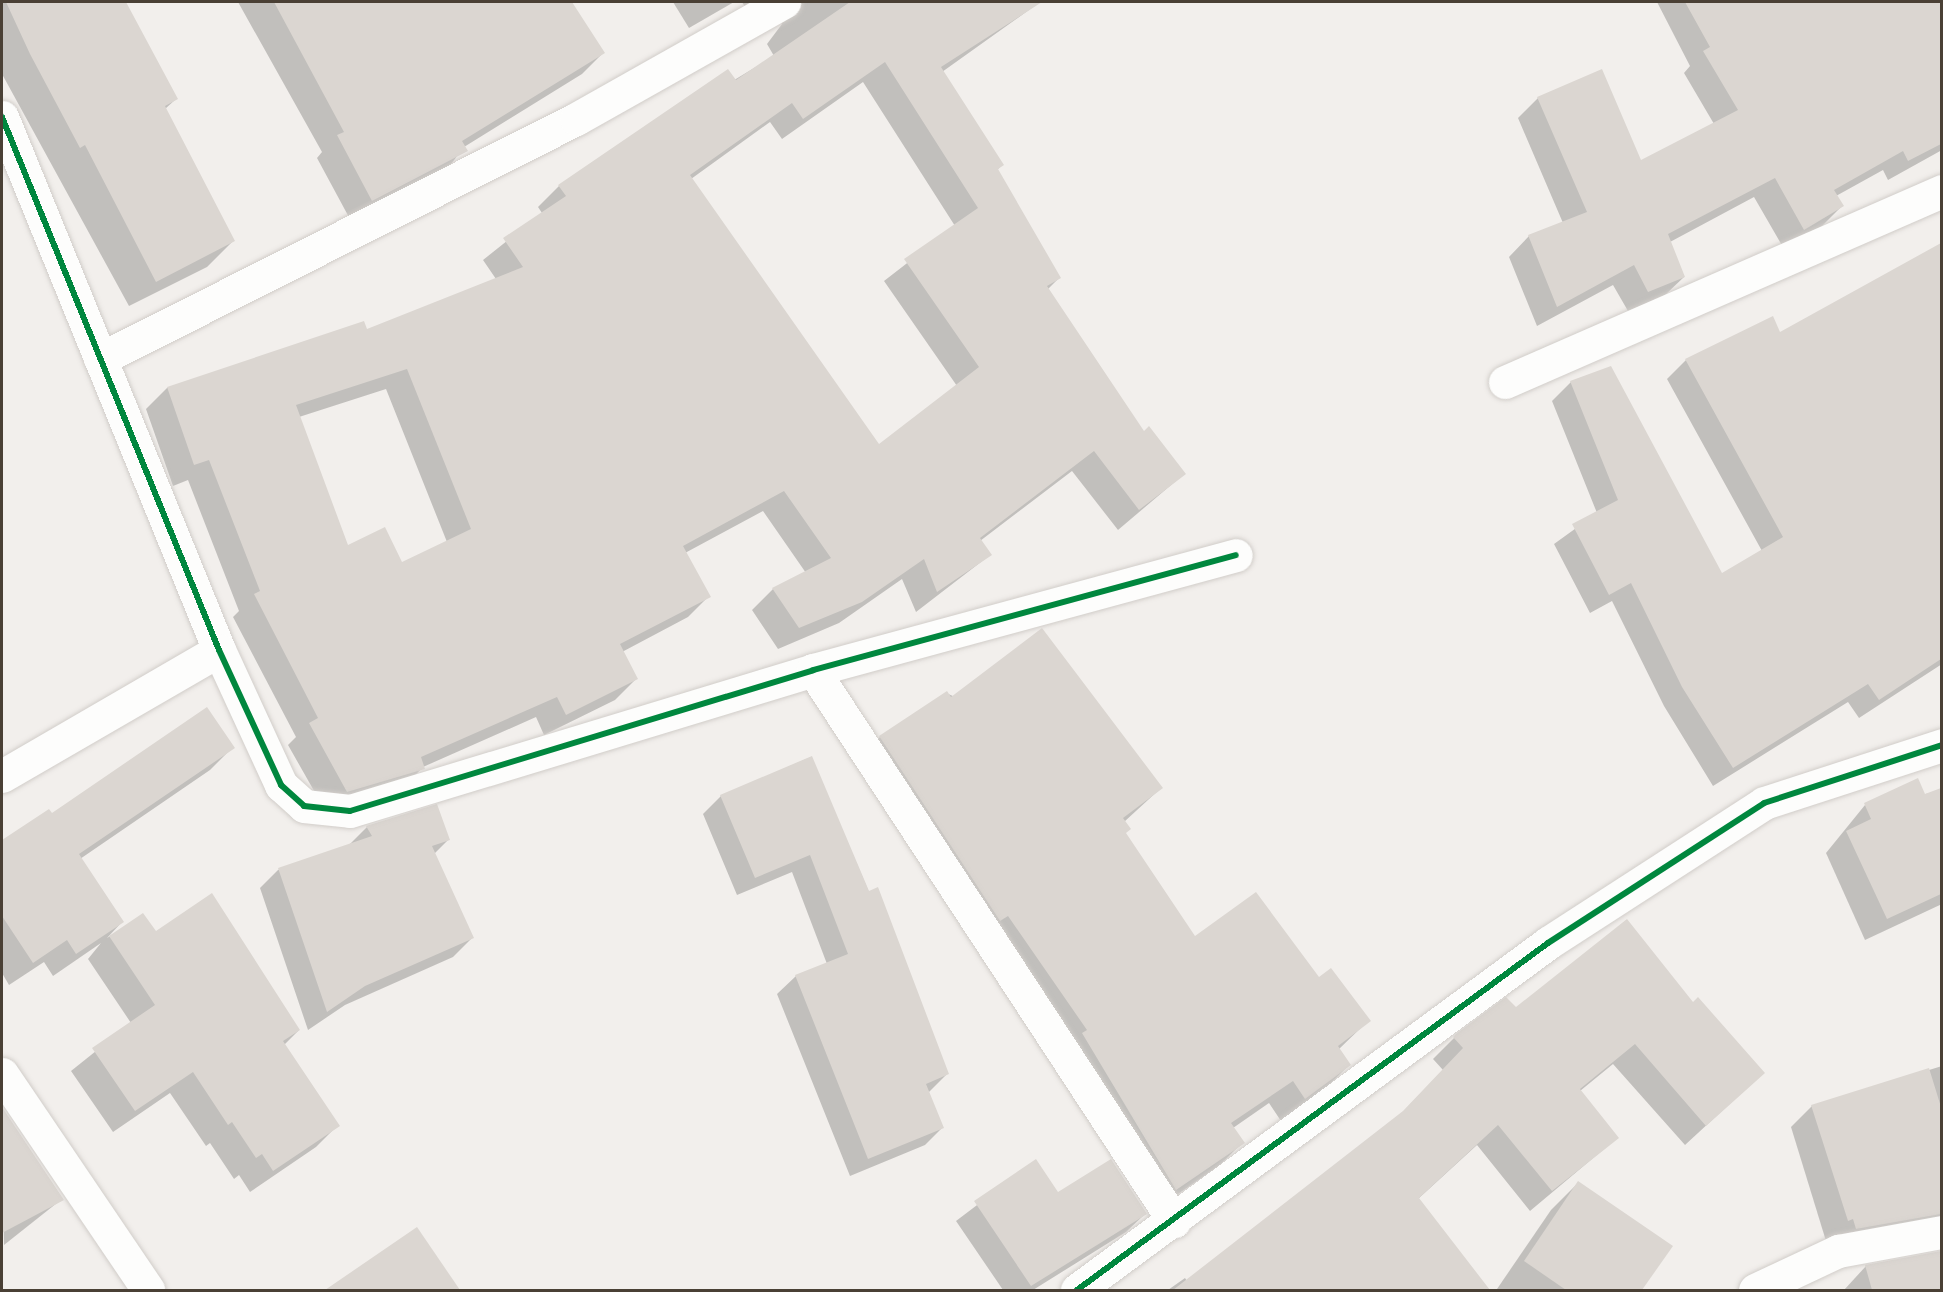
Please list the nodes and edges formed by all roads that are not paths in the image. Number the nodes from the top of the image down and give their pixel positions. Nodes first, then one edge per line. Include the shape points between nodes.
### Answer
1 (784, 2) edge
2 (2, 117) edge
3 (1941, 191) edge
4 (100, 359) junction
5 (1504, 382) dead end
6 (1236, 555) dead end
7 (219, 650) junction
8 (813, 670) junction
9 (1941, 745) edge
10 (2, 776) edge
11 (2, 1074) edge
12 (1174, 1221) junction
13 (1941, 1232) edge
14 (148, 1290) edge
15 (1077, 1290) edge
16 (1755, 1290) edge

1 - 4 street via 576,119
2 - 4 street
3 - 5 street
4 - 7 street
6 - 8 street
7 - 8 street via 281,785 304,806 350,811
7 - 10 street
8 - 12 street
9 - 12 street via 1764,802 1548,944
11 - 14 street
12 - 15 street
13 - 16 street via 1838,1251

